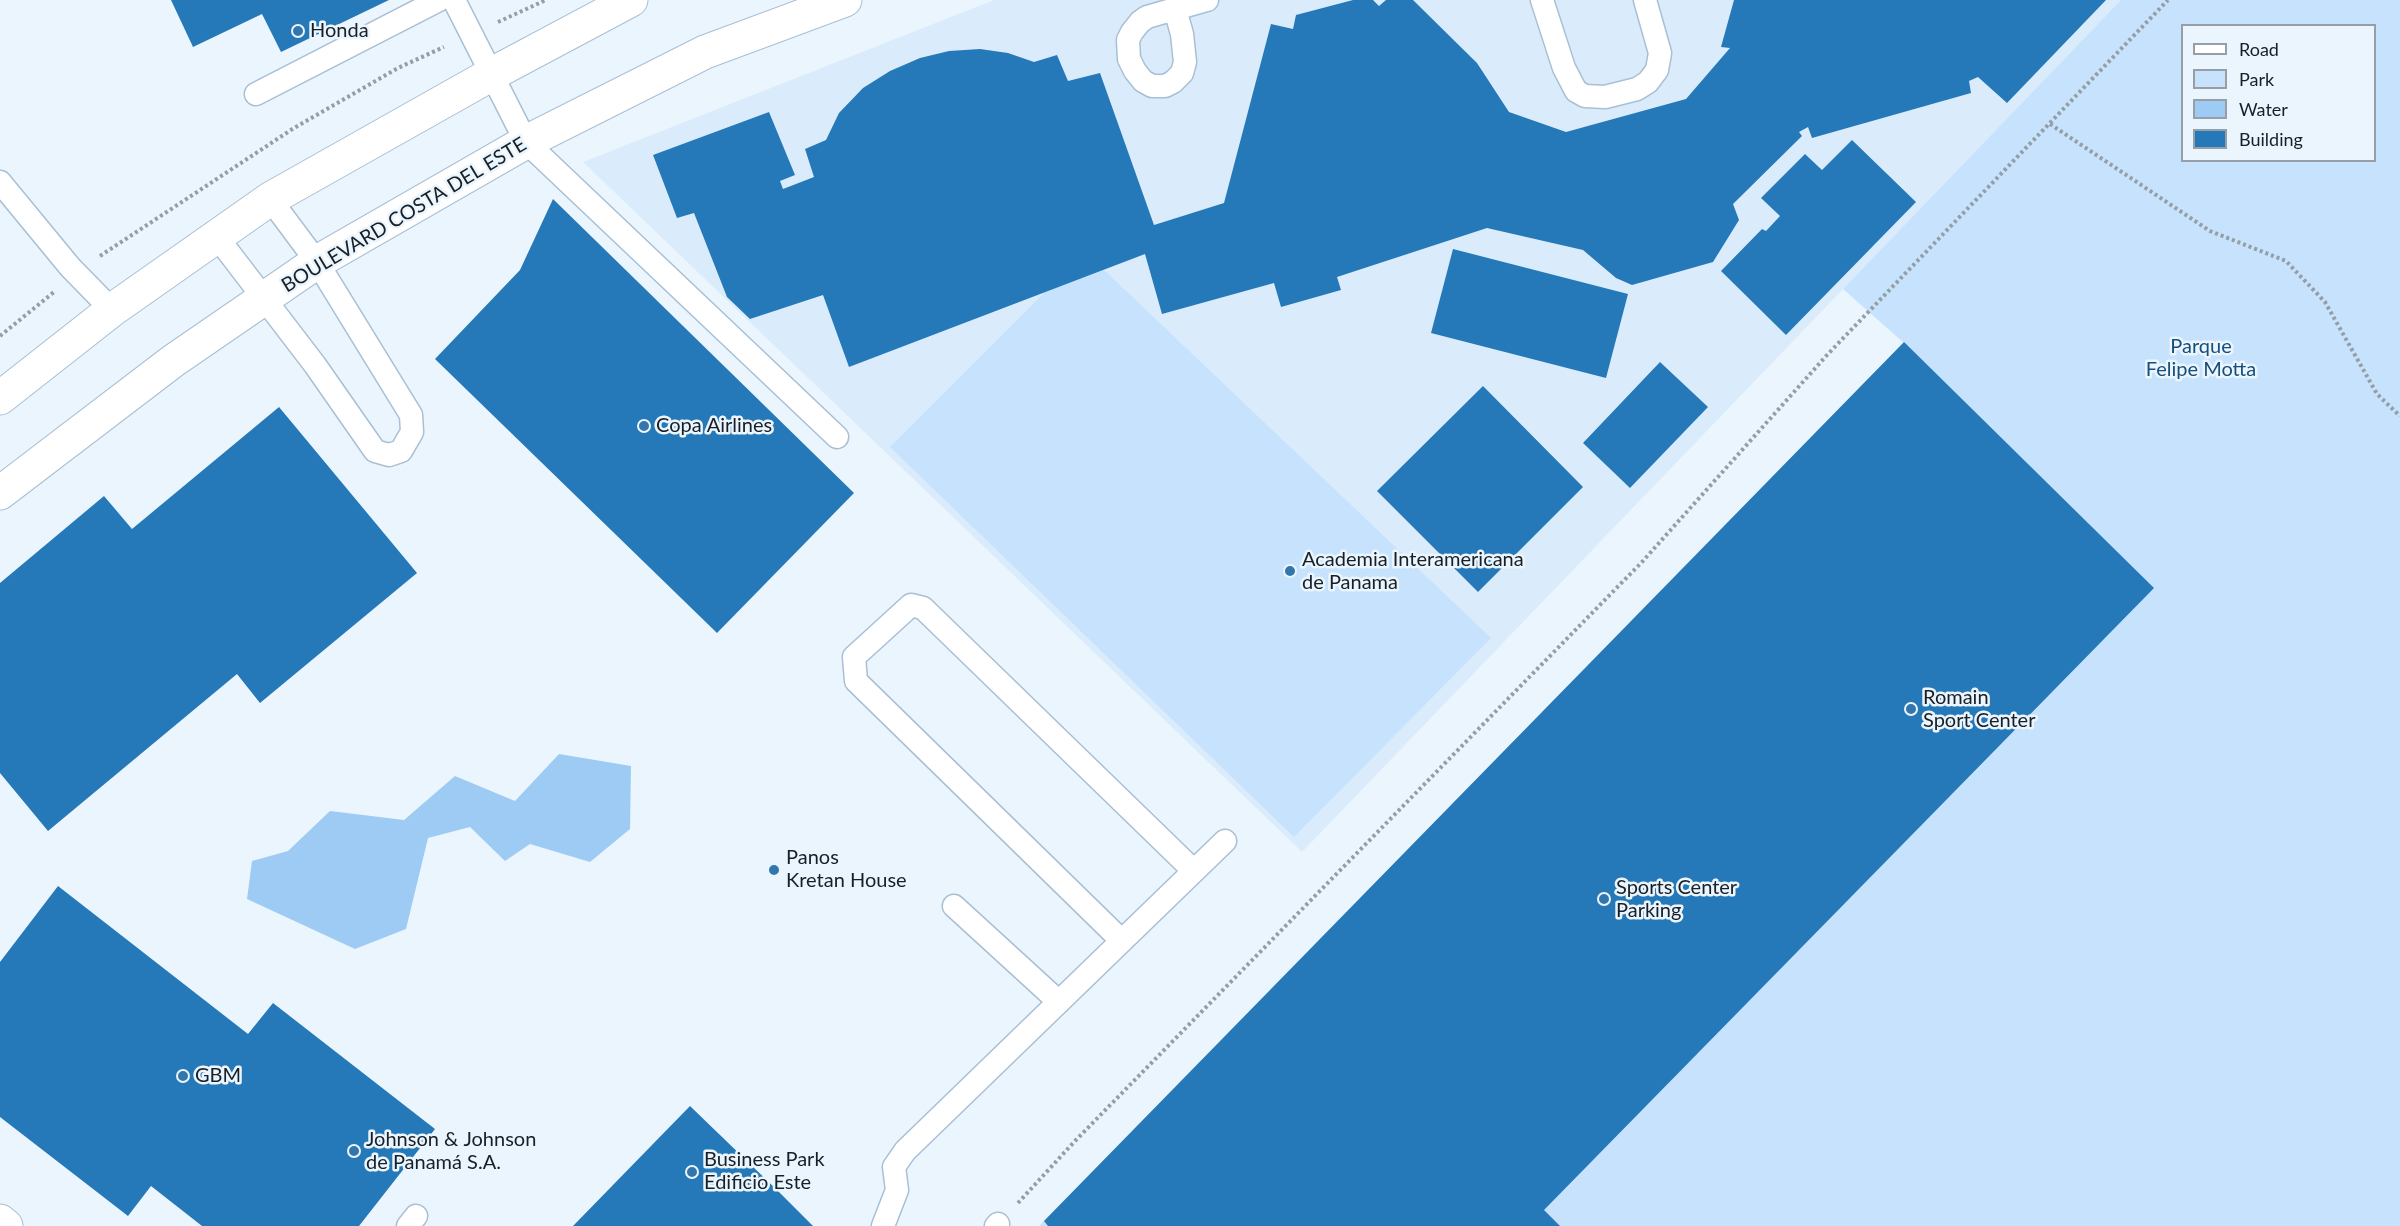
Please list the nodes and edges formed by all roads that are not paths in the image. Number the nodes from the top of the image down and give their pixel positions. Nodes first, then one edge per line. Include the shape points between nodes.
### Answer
1 (439, 0) edge
2 (454, 0) edge
3 (631, 0) edge
4 (845, 0) edge
5 (1207, 0) edge
6 (1542, 0) edge
7 (1645, 0) edge
8 (1175, 9) dead end
9 (492, 74) junction
10 (256, 94) dead end
11 (526, 142) junction
12 (0, 182) edge
13 (270, 199) junction
14 (217, 237) junction
15 (317, 262) junction
16 (264, 299) junction
17 (112, 310) junction
18 (0, 398) edge
19 (837, 437) dead end
20 (0, 493) edge
21 (1225, 841) dead end
22 (1194, 871) junction
23 (954, 906) dead end
24 (1122, 941) junction
25 (1059, 1002) junction
26 (0, 1221) edge
27 (6, 1226) edge
28 (883, 1226) edge

1 - 10 lane
2 - 9 lane
3 - 9 street
4 - 11 street, BOULEVARD COSTA DEL ESTE via 705,52
5 - 8 lane
6 - 7 lane via 1564,68 1576,91 1585,96 1605,97 1637,89 1657,70 1660,53
9 - 11 lane
9 - 13 street
11 - 15 street, BOULEVARD COSTA DEL ESTE
11 - 19 lane
12 - 17 lane
13 - 14 street
13 - 15 lane
14 - 16 lane
14 - 17 street
15 - 16 street, BOULEVARD COSTA DEL ESTE
15 - 16 lane via 411,416 412,432 401,451 389,455 375,452
16 - 20 street, BOULEVARD COSTA DEL ESTE via 173,361
17 - 18 street
21 - 22 lane
22 - 24 lane
22 - 24 lane via 923,608 911,605 854,657 856,681
23 - 25 lane
24 - 25 lane
25 - 28 lane via 905,1151 894,1167 897,1190
26 - 27 street

